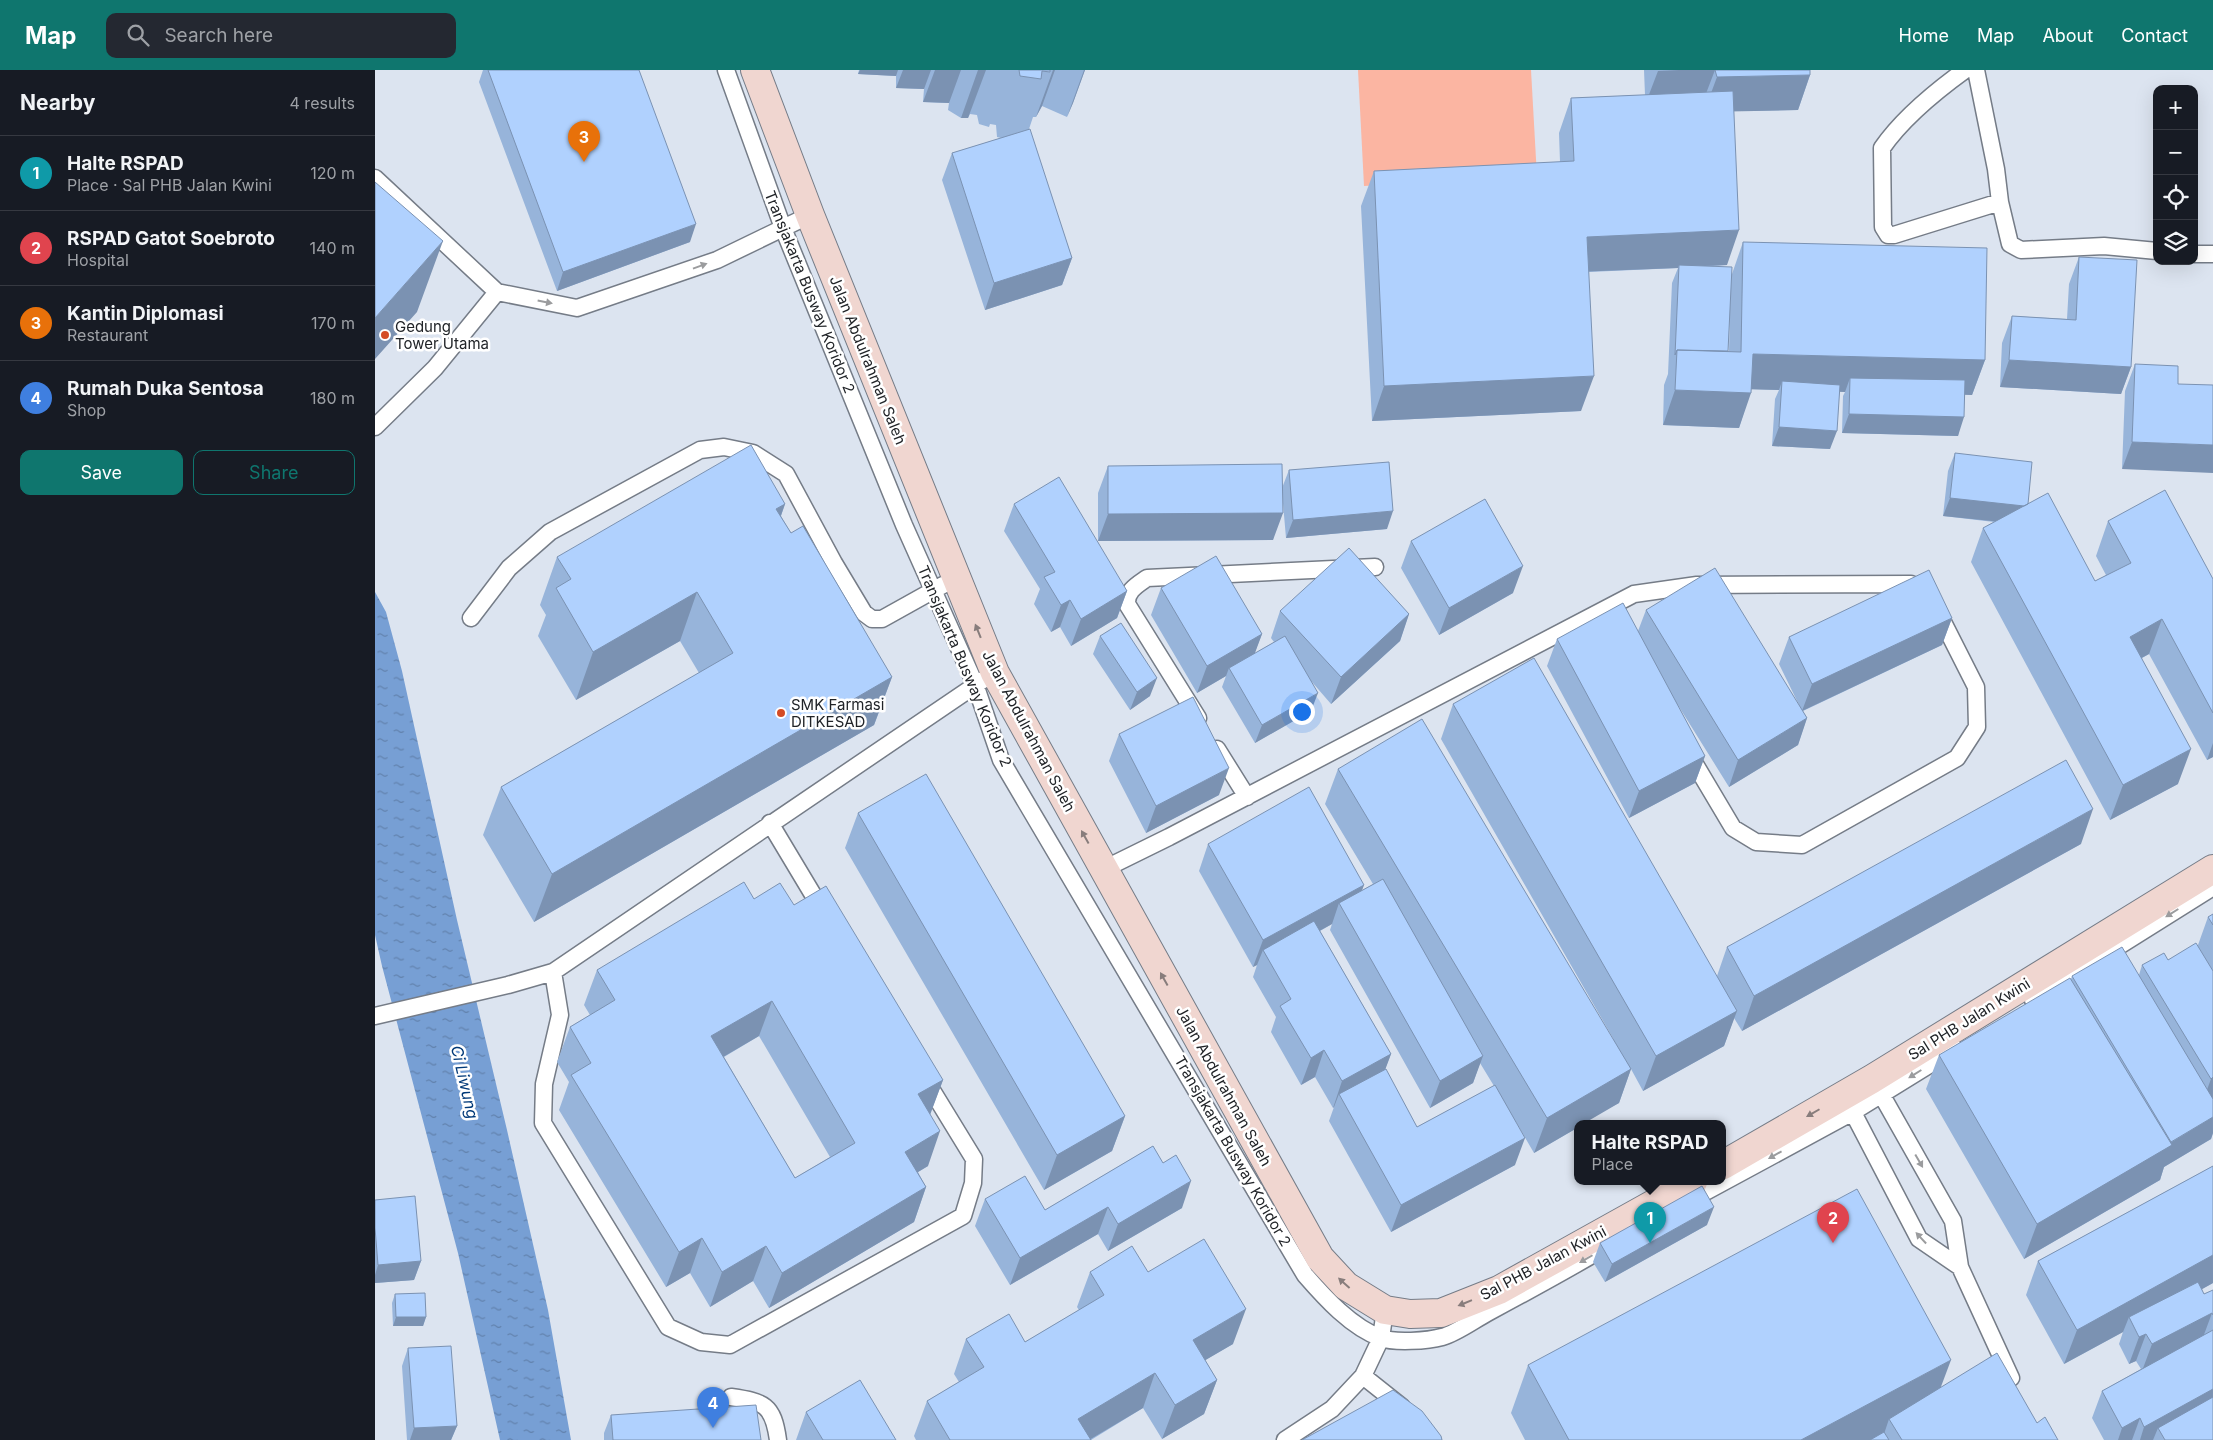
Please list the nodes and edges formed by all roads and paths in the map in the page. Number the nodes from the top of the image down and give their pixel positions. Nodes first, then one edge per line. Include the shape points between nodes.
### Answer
1 (726, 70) edge
2 (755, 70) edge
3 (1965, 70) edge
4 (1976, 70) edge
5 (375, 178) edge
6 (2000, 202) junction
7 (810, 215) junction
8 (783, 228) junction
9 (2153, 251) edge
10 (2198, 254) edge
11 (2213, 254) edge
12 (497, 292) junction
13 (375, 427) edge
14 (1375, 567) dead end
15 (945, 584) junction
16 (1605, 610) junction
17 (471, 618) dead end
18 (1614, 626) edge
19 (985, 679) junction
20 (1683, 744) edge
21 (1247, 797) junction
22 (770, 823) junction
23 (1103, 869) junction
24 (2213, 869) edge
25 (2213, 887) edge
26 (832, 925) edge
27 (553, 972) junction
28 (2022, 1007) edge
29 (375, 1016) edge
30 (1972, 1038) edge
31 (914, 1062) edge
32 (1877, 1087) junction
33 (1848, 1104) junction
34 (1726, 1164) edge
35 (1726, 1176) edge
36 (1688, 1185) edge
37 (1711, 1185) edge
38 (1959, 1267) junction
39 (1385, 1310) junction
40 (1381, 1338) junction
41 (1363, 1376) junction
42 (2011, 1378) junction
43 (1995, 1387) edge
44 (2019, 1394) edge
45 (731, 1397) dead end
46 (1417, 1419) edge
47 (777, 1440) edge
48 (1285, 1440) edge

1 - 8 lane, Transjakarta Busway Koridor 2
2 - 7 street, Jalan Abdulrahman Saleh
3 - 6 lane via 1944,85 1881,148 1884,230 1888,235 1894,235
4 - 6 lane via 1997,169
5 - 12 lane
6 - 9 lane via 2010,244 2021,250 2103,246
7 - 8 lane
7 - 15 street, Jalan Abdulrahman Saleh
12 -> 8 lane via 577,308 717,260
8 - 15 lane, Transjakarta Busway Koridor 2 via 904,525
10 - 11 lane
12 - 13 lane via 435,368
14 - 21 lane via 1147,578 1127,597 1127,604
15 - 17 lane via 882,618 872,619 864,613 834,563 786,474 753,454 724,447 700,450 550,532 509,568
19 -> 15 street, Jalan Abdulrahman Saleh
16 - 18 lane
16 - 20 lane via 1634,594 1697,585 1911,584 1929,592 1975,687 1977,727 1957,758 1802,845 1756,842 1733,828
16 - 21 lane
19 - 22 lane
23 -> 19 street, Jalan Abdulrahman Saleh
19 - 40 lane, Transjakarta Busway Koridor 2 via 1001,760 1305,1275 1347,1318
21 - 23 lane
22 - 26 lane
22 - 27 lane
39 -> 23 street, Jalan Abdulrahman Saleh via 1346,1286 1319,1258
24 - 32 street, Sal PHB Jalan Kwini
25 -> 28 lane
27 - 29 lane
27 - 31 lane via 559,1015 544,1084 543,1123 668,1327 701,1342 730,1345 963,1216 973,1183 973,1159
30 -> 32 lane
32 - 33 street, Sal PHB Jalan Kwini
32 -> 38 lane via 1953,1221
33 -> 34 street, Sal PHB Jalan Kwini
33 -> 35 lane, Transjakarta Busway Koridor 2
38 -> 33 lane via 1919,1239
36 -> 39 street, Sal PHB Jalan Kwini via 1499,1290 1441,1313 1410,1314
37 -> 40 lane, Transjakarta Busway Koridor 2 via 1555,1277 1442,1337
38 - 42 lane
39 - 40 lane
40 - 41 lane
41 - 46 lane
41 - 48 lane via 1332,1409
42 - 43 lane
42 - 44 lane
45 - 47 lane via 755,1401 767,1408 771,1412

